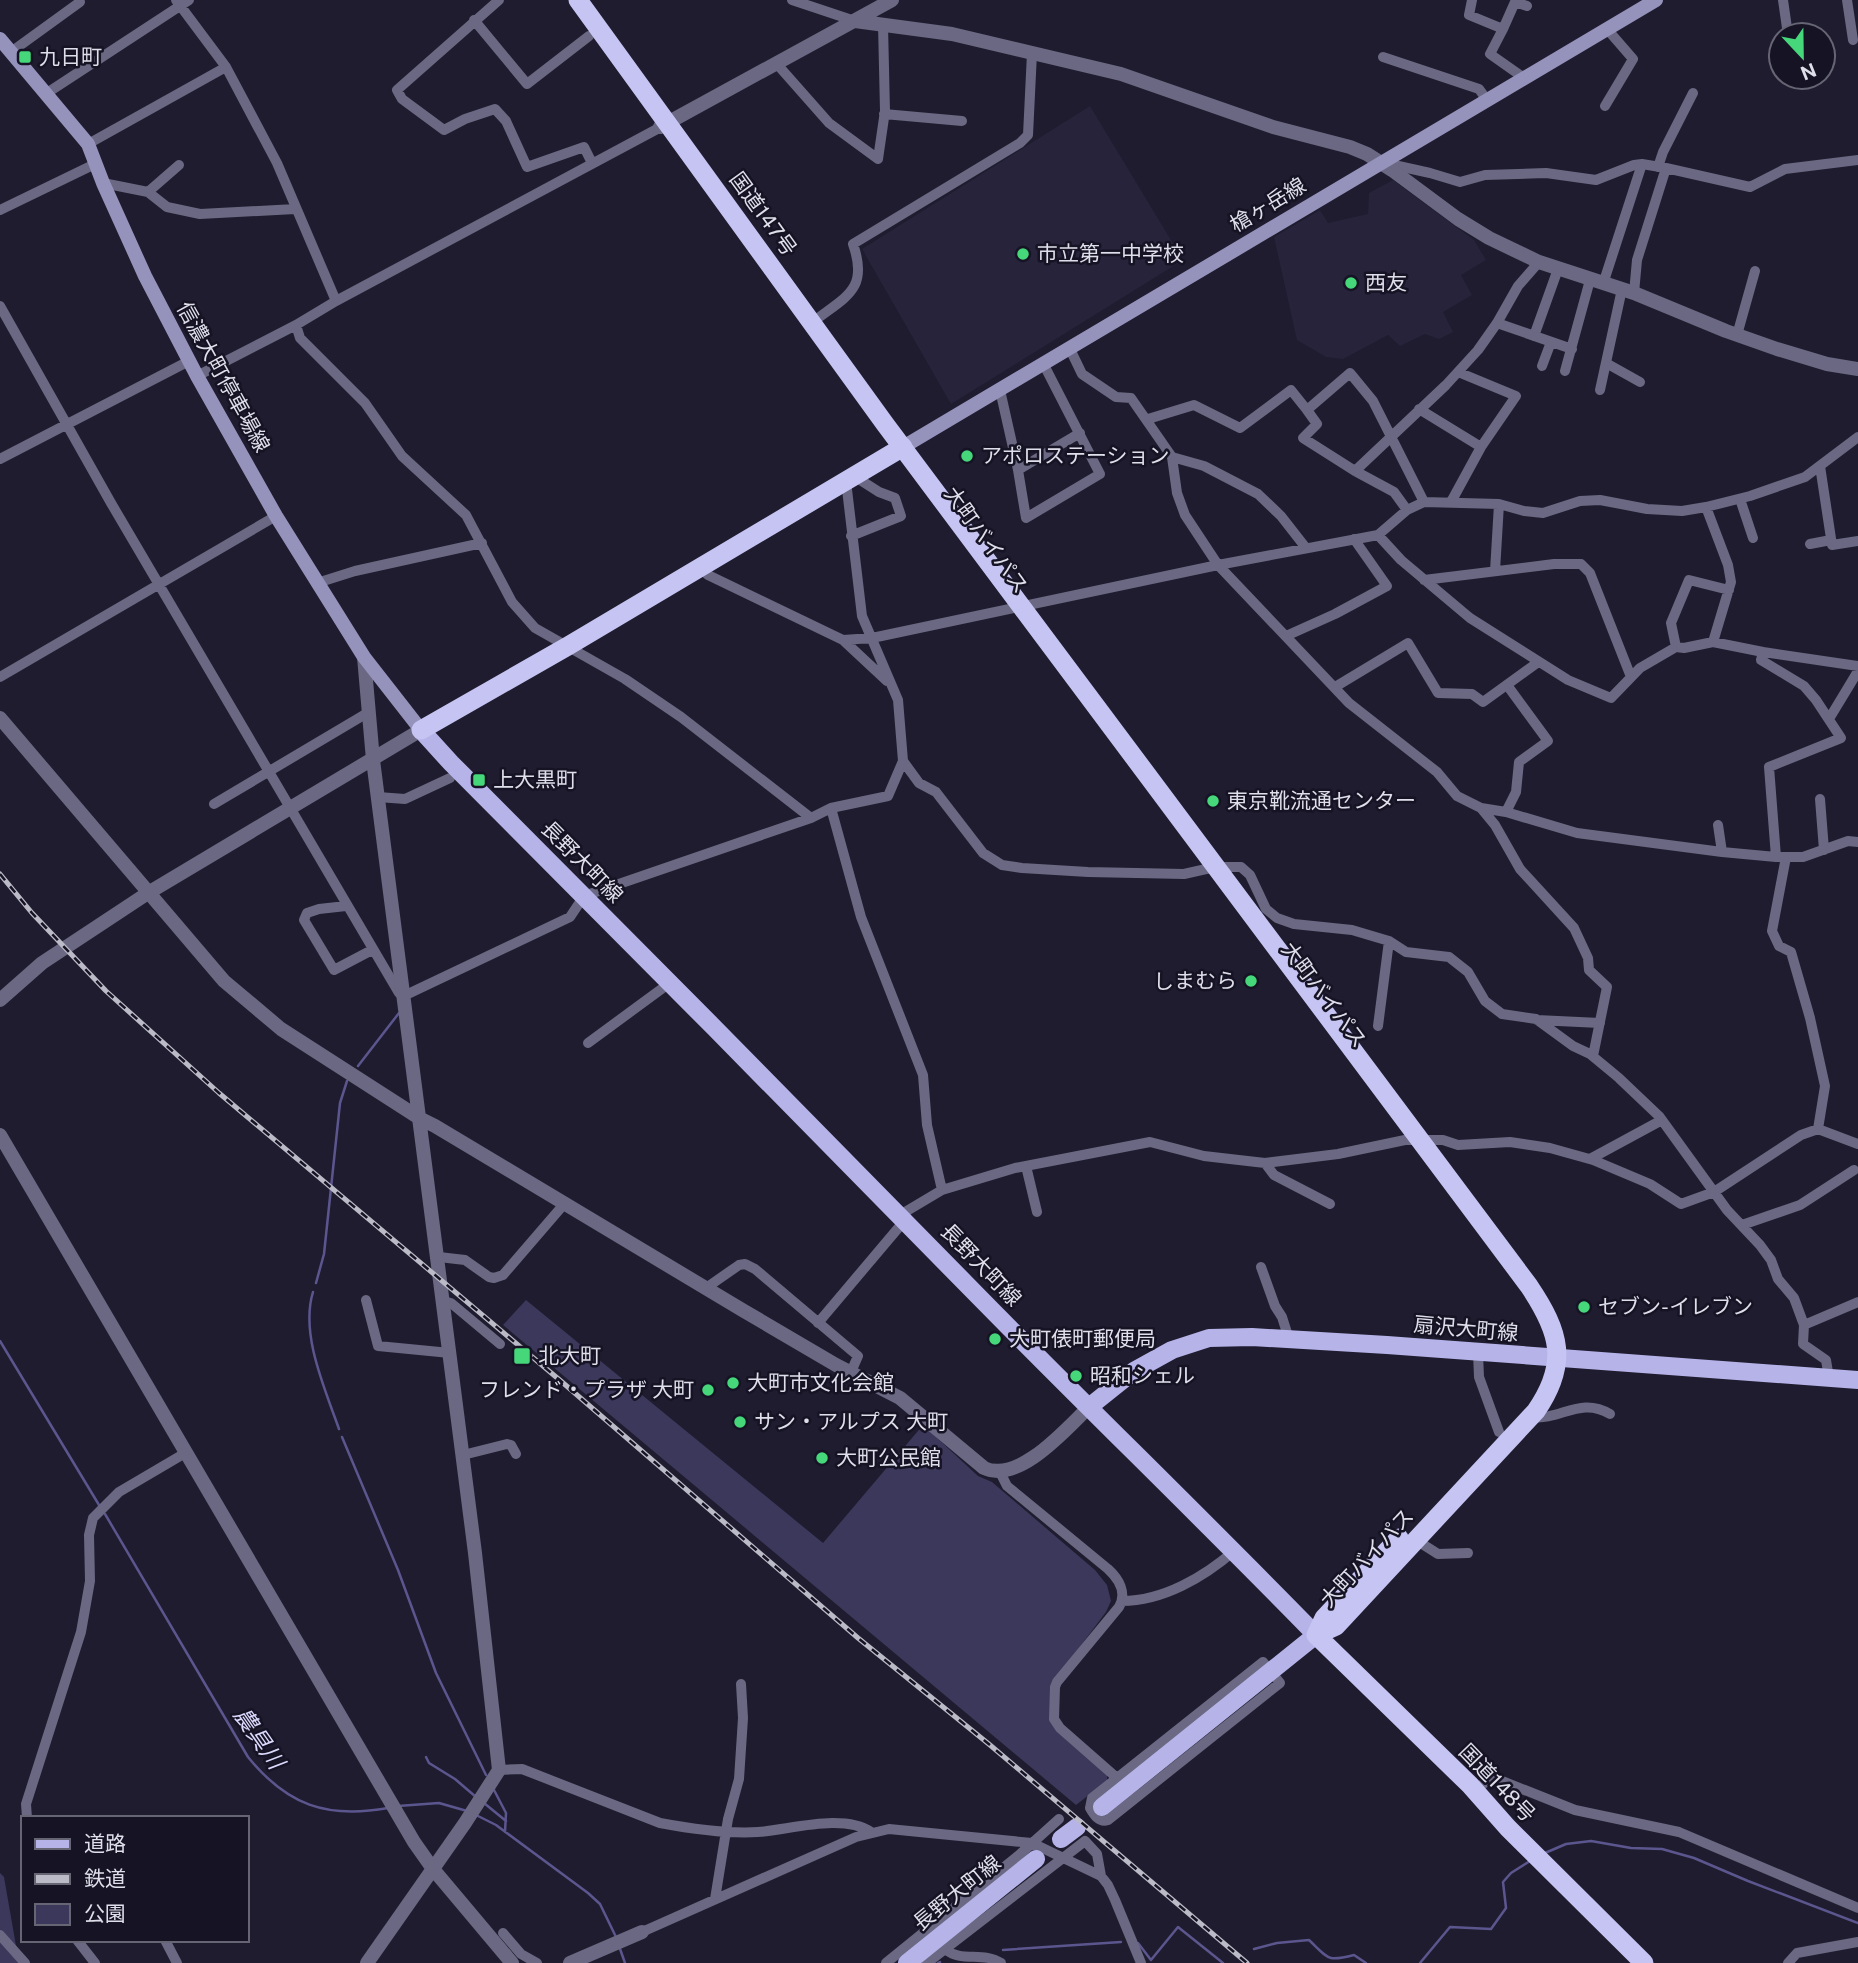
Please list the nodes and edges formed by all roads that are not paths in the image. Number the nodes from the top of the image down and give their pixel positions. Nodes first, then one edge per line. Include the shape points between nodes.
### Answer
1 (499, 0) edge
2 (564, 0) edge
3 (578, 0) edge
4 (792, 0) edge
5 (892, 0) edge
6 (1472, 0) edge
7 (1656, 0) edge
8 (1783, 0) edge
9 (1847, 0) edge
10 (80, 2) dead end
11 (182, 2) edge
12 (1527, 6) dead end
13 (474, 20) junction
14 (855, 21) junction
15 (1786, 21) edge
16 (883, 25) junction
17 (1503, 29) junction
18 (1607, 29) junction
19 (589, 36) junction
20 (1853, 40) dead end
21 (3, 43) edge
22 (1032, 53) junction
23 (1383, 57) dead end
24 (776, 63) junction
25 (226, 67) junction
26 (1524, 78) junction
27 (47, 93) junction
28 (1693, 93) dead end
29 (1488, 100) junction
30 (1605, 106) dead end
31 (884, 114) junction
32 (962, 121) dead end
33 (664, 125) junction
34 (88, 144) junction
35 (1858, 160) edge
36 (592, 163) junction
37 (1380, 163) junction
38 (95, 164) junction
39 (1642, 164) junction
40 (178, 165) dead end
41 (1662, 168) junction
42 (103, 183) junction
43 (148, 192) junction
44 (295, 209) junction
45 (0, 210) edge
46 (1539, 262) junction
47 (1558, 269) junction
48 (1755, 271) dead end
49 (1597, 282) junction
50 (1628, 291) junction
51 (336, 301) junction
52 (1, 311) edge
53 (813, 322) junction
54 (1497, 323) junction
55 (296, 325) junction
56 (1737, 335) junction
57 (1534, 336) junction
58 (1551, 342) junction
59 (1070, 348) junction
60 (1572, 349) junction
61 (189, 361) junction
62 (1606, 363) junction
63 (1044, 365) junction
64 (1542, 366) dead end
65 (1858, 369) edge
66 (1565, 371) dead end
67 (1458, 372) junction
68 (197, 376) junction
69 (1640, 382) dead end
70 (1000, 390) junction
71 (1600, 390) dead end
72 (1419, 409) junction
73 (1307, 410) junction
74 (1148, 419) junction
75 (66, 424) junction
76 (1080, 433) junction
77 (1858, 437) edge
78 (1392, 438) junction
79 (1481, 447) junction
80 (898, 450) junction
81 (1172, 457) junction
82 (0, 459) edge
83 (1820, 466) junction
84 (1018, 470) junction
85 (1355, 471) junction
86 (850, 478) junction
87 (1740, 499) junction
88 (1424, 502) junction
89 (1451, 502) junction
90 (1499, 504) junction
91 (1706, 508) junction
92 (1407, 510) junction
93 (276, 516) junction
94 (1378, 535) junction
95 (851, 536) junction
96 (1753, 538) dead end
97 (1354, 540) junction
98 (1831, 540) junction
99 (1858, 541) edge
100 (482, 543) junction
101 (1810, 544) dead end
102 (1306, 548) junction
103 (1218, 565) junction
104 (699, 567) junction
105 (1495, 571) junction
106 (1424, 580) junction
107 (317, 583) junction
108 (159, 585) junction
109 (1729, 590) junction
110 (1015, 607) junction
111 (1286, 636) junction
112 (872, 638) junction
113 (843, 640) junction
114 (1713, 642) junction
115 (568, 646) junction
116 (1676, 647) junction
117 (1763, 652) junction
118 (364, 657) junction
119 (1537, 663) junction
120 (1858, 666) edge
121 (1858, 671) edge
122 (0, 677) edge
123 (1631, 677) junction
124 (889, 683) junction
125 (1507, 685) junction
126 (1335, 687) junction
127 (369, 712) junction
128 (0, 718) edge
129 (1829, 719) junction
130 (421, 730) junction
131 (373, 760) junction
132 (904, 761) junction
133 (268, 771) junction
134 (450, 778) dead end
135 (378, 797) junction
136 (1820, 799) dead end
137 (214, 804) dead end
138 (289, 808) junction
139 (831, 808) junction
140 (1481, 808) junction
141 (1506, 812) junction
142 (811, 818) junction
143 (1718, 825) dead end
144 (1858, 842) edge
145 (1824, 850) junction
146 (1723, 852) junction
147 (1781, 857) junction
148 (1209, 868) junction
149 (148, 893) junction
150 (584, 895) junction
151 (346, 906) junction
152 (1389, 941) junction
153 (372, 950) junction
154 (671, 982) junction
155 (403, 995) junction
156 (0, 1000) edge
157 (1536, 1020) junction
158 (1600, 1023) junction
159 (1378, 1026) dead end
160 (588, 1043) dead end
161 (1592, 1056) junction
162 (421, 1119) junction
163 (1662, 1120) junction
164 (1818, 1129) junction
165 (0, 1135) edge
166 (1412, 1140) junction
167 (1858, 1144) edge
168 (1590, 1159) junction
169 (1265, 1163) junction
170 (1027, 1166) junction
171 (1854, 1170) dead end
172 (943, 1190) junction
173 (1714, 1192) junction
174 (565, 1203) junction
175 (1329, 1205) dead end
176 (1037, 1212) dead end
177 (903, 1217) junction
178 (1742, 1225) junction
179 (439, 1257) junction
180 (1261, 1267) dead end
181 (706, 1289) junction
182 (366, 1300) dead end
183 (443, 1301) junction
184 (1858, 1302) edge
185 (818, 1323) junction
186 (1804, 1325) junction
187 (1289, 1339) junction
188 (500, 1344) dead end
189 (450, 1353) junction
190 (1479, 1353) junction
191 (1551, 1358) junction
192 (851, 1372) junction
193 (1829, 1378) junction
194 (1858, 1380) edge
195 (1089, 1407) junction
196 (1610, 1414) dead end
197 (1530, 1417) junction
198 (1499, 1432) junction
199 (187, 1452) junction
200 (516, 1454) dead end
201 (463, 1455) junction
202 (1000, 1472) junction
203 (1416, 1540) junction
204 (1234, 1551) junction
205 (1468, 1553) dead end
206 (1122, 1601) junction
207 (1316, 1636) junction
208 (1272, 1672) junction
209 (741, 1684) dead end
210 (499, 1770) junction
211 (1117, 1778) junction
212 (1474, 1791) junction
213 (1102, 1807) dead end
214 (30, 1816) edge
215 (1059, 1819) dead end
216 (1077, 1827) dead end
217 (726, 1831) junction
218 (870, 1832) junction
219 (1062, 1848) junction
220 (1034, 1851) junction
221 (433, 1869) junction
222 (1101, 1876) junction
223 (715, 1899) junction
224 (1858, 1908) edge
225 (503, 1933) dead end
226 (639, 1933) joint
227 (0, 1935) edge
228 (79, 1942) edge
229 (166, 1942) edge
230 (1858, 1942) edge
231 (945, 1949) junction
232 (25, 1963) edge
233 (95, 1963) edge
234 (177, 1963) edge
235 (367, 1963) edge
236 (512, 1963) edge
237 (537, 1963) edge
238 (570, 1963) edge
239 (886, 1963) edge
240 (907, 1963) edge
241 (927, 1963) edge
242 (1001, 1963) edge
243 (1141, 1963) edge
244 (1644, 1963) edge
245 (1788, 1963) edge

1 - 13 street
2 - 19 highway, 国道147号
3 - 33 highway, 国道147号
4 - 14 street
5 - 14 street
6 - 17 street via 1469,15
7 - 18 main road, 槍ヶ岳線
8 - 15 street
9 - 20 street
10 - 21 street
11 - 25 street
11 - 27 street
12 - 17 street via 1515,2
13 - 19 street via 527,84
13 - 36 street via 397,90 402,99 444,130 495,109 506,121 527,167 584,147
14 - 16 street
14 - 24 street
16 - 22 street via 952,34
16 - 31 street
17 - 26 street via 1490,54
18 - 26 main road, 槍ヶ岳線
18 - 30 street via 1633,59
19 - 33 highway, 国道147号
21 - 27 main road, 信濃大町停車場線
22 - 37 street via 1121,74 1273,128 1350,147
22 - 53 street via 1028,135 853,244 859,280
23 - 29 street via 1479,89
24 - 31 street via 829,123 878,159
24 - 33 street
25 - 34 street
25 - 44 street via 277,163
26 - 29 main road, 槍ヶ岳線
27 - 34 main road, 信濃大町停車場線
28 - 41 street via 1663,152
29 - 37 main road, 槍ヶ岳線
31 - 32 street
33 - 36 street
33 - 53 highway, 国道147号
33 - 80 highway, 国道147号
34 - 38 main road, 信濃大町停車場線
35 - 41 street via 1785,169 1750,187
36 - 51 street
37 - 39 street via 1460,182 1485,175 1546,173 1596,180
37 - 46 street via 1489,238
37 - 59 main road, 槍ヶ岳線
38 - 42 main road, 信濃大町停車場線
38 - 45 street
39 - 41 street
39 - 49 street
40 - 43 street
41 - 50 street
42 - 43 street
42 - 61 main road, 信濃大町停車場線
43 - 44 street via 167,207 200,214
44 - 51 street
46 - 47 street
46 - 54 street via 1518,286
47 - 49 street
47 - 57 street
48 - 56 street
49 - 50 street
49 - 60 street
50 - 56 street
50 - 62 street
51 - 55 street
52 - 75 street
53 - 80 highway, 国道147号
54 - 57 street
54 - 67 street
55 - 68 street
55 - 100 street via 300,338 365,403 402,456 466,515
56 - 65 street via 1827,364
57 - 58 street
58 - 60 street
58 - 64 street
59 - 63 main road, 槍ヶ岳線
59 - 74 street via 1082,374 1116,397 1131,398
60 - 66 street
61 - 68 main road, 信濃大町停車場線
61 - 75 street
62 - 69 street
62 - 71 street
63 - 70 main road, 槍ヶ岳線
63 - 76 street
67 - 72 street
67 - 79 street via 1516,396
68 - 93 main road, 信濃大町停車場線
70 - 80 main road, 槍ヶ岳線
70 - 84 street
72 - 78 street
72 - 79 street
73 - 74 street via 1292,390 1240,428 1194,405
73 - 78 street via 1350,373 1373,401
73 - 85 street via 1317,424 1303,438
74 - 81 street
75 - 82 street
75 - 108 street
76 - 84 street
76 - 84 street via 1100,474 1026,518
77 - 83 street
78 - 85 street
78 - 88 street
79 - 89 street
80 - 86 highway
80 - 110 highway, 大町バイパス
81 - 102 street via 1204,466 1258,494
81 - 103 street via 1185,515
83 - 87 street via 1805,477
83 - 98 street
85 - 92 street via 1394,492
86 - 95 street
86 - 95 street via 895,498 901,516
86 - 104 highway
87 - 91 street
87 - 96 street
88 - 89 street
88 - 92 street
89 - 90 street
90 - 91 street via 1543,513 1600,500 1682,511
90 - 105 street
91 - 109 street via 1728,565
92 - 94 street
93 - 107 main road, 信濃大町停車場線
93 - 108 street
94 - 97 street
94 - 106 street
95 - 112 street via 862,615
97 - 102 street
97 - 111 street via 1387,586
98 - 99 street via 1832,545
98 - 101 street
100 - 107 street
100 - 115 street via 524,618
102 - 103 street
103 - 110 street
103 - 111 street
104 - 113 street
104 - 115 highway
105 - 106 street
105 - 123 street via 1581,564 1590,572
106 - 119 street
107 - 118 main road, 信濃大町停車場線
108 - 122 street
108 - 133 street
109 - 114 street
109 - 116 street via 1689,580 1671,623
110 - 112 street
110 - 148 highway, 大町バイパス
111 - 126 street
112 - 113 street
112 - 124 street
113 - 124 street
114 - 116 street
114 - 117 street
115 - 130 highway
115 - 142 street via 681,717
116 - 123 street
117 - 120 street
117 - 129 street via 1762,660 1804,687
118 - 127 street
118 - 130 main road, 信濃大町停車場線
119 - 123 street via 1611,698
119 - 125 street
121 - 129 street
124 - 132 street via 898,700
125 - 126 street via 1483,702 1472,694 1438,693 1408,643
125 - 141 street via 1548,741 1519,762 1516,792
126 - 140 street via 1437,772 1457,796
127 - 131 street
127 - 133 street
128 - 149 street
129 - 147 street via 1841,738 1769,767
130 - 131 street
130 - 150 main road, 長野大町線
131 - 135 street
131 - 138 street
132 - 139 street via 888,796
132 - 148 street via 919,783 936,792 983,853 1002,865 1184,874
133 - 137 street
133 - 138 street
134 - 135 street via 405,799
135 - 155 street
136 - 145 street
138 - 149 street
138 - 151 street
139 - 142 street
139 - 172 street via 861,917 923,1075 927,1125
140 - 141 street
140 - 158 street via 1520,869 1574,928 1589,970 1607,987
141 - 146 street via 1577,833
142 - 150 street
143 - 146 street
144 - 145 street
145 - 147 street via 1803,857
146 - 147 street
147 - 164 street via 1772,931 1779,946 1791,952 1819,1052 1825,1086
148 - 152 street via 1247,870 1266,909 1277,918
148 - 166 highway, 大町バイパス
149 - 156 street via 42,962
149 - 162 street via 198,953 247,1001 281,1029
150 - 154 main road, 長野大町線
150 - 155 street via 570,918
151 - 153 street
151 - 153 street via 307,913 304,920 334,970
152 - 157 street via 1406,952 1449,957 1468,972 1485,1001 1502,1014
152 - 159 street
153 - 155 street
154 - 160 street
154 - 177 main road, 長野大町線
155 - 162 street
157 - 158 street
157 - 161 street
158 - 161 street
161 - 163 street
162 - 174 street
162 - 179 street
163 - 168 street
163 - 173 street
164 - 167 street
164 - 173 street via 1801,1135
165 - 199 street
166 - 168 street via 1458,1145 1510,1142
166 - 169 street
166 - 191 highway, 大町バイパス via 1539,1302 1554,1334
168 - 173 street via 1650,1184 1681,1205
169 - 170 street via 1204,1156 1150,1142
169 - 175 street via 1274,1175
170 - 172 street
170 - 176 street
171 - 178 street via 1800,1205
172 - 177 street
173 - 178 street
174 - 179 street via 503,1275 489,1277 465,1260
174 - 181 street
177 - 185 street
177 - 195 main road, 長野大町線
178 - 186 street via 1771,1260
179 - 183 street
180 - 187 street
181 - 185 street via 745,1264
181 - 192 street
182 - 189 street via 378,1346
183 - 188 street
183 - 189 street
184 - 186 street
185 - 192 street via 858,1356
186 - 193 street via 1803,1344 1826,1360
187 - 190 main road, 扇沢大町線
187 - 195 main road, 扇沢大町線 via 1209,1338 1172,1350 1134,1371
189 - 201 street
190 - 191 main road, 扇沢大町線
190 - 198 street via 1479,1377
191 - 193 main road, 扇沢大町線
191 - 197 highway, 大町バイパス via 1552,1384
191 - 198 highway, 大町バイパス via 1532,1394
192 - 202 street via 900,1398 984,1468
193 - 194 main road, 扇沢大町線
195 - 202 street via 1043,1451
195 - 204 main road, 長野大町線
196 - 197 street via 1599,1407
197 - 203 highway, 大町バイパス
198 - 207 highway, 大町バイパス via 1324,1618
199 - 214 street via 119,1492 93,1518 90,1581 81,1632 26,1804
199 - 221 street
200 - 201 street via 508,1444
201 - 210 street
202 - 206 street via 1007,1486 1115,1576
203 - 205 street via 1438,1554
203 - 207 highway, 大町バイパス via 1336,1626
204 - 206 street via 1174,1590
204 - 207 main road, 長野大町線
206 - 211 street via 1055,1688 1054,1719
207 - 208 main road
207 - 212 highway, 国道148号
208 - 211 street via 1263,1662
208 - 211 street via 1280,1684 1108,1820 1099,1819 1090,1801
208 - 213 main road
209 - 217 street via 739,1779
210 - 217 street via 522,1769 660,1823
210 - 221 street
212 - 224 street via 1492,1777 1575,1810 1679,1832
212 - 244 highway, 国道148号
215 - 220 street
216 - 219 main road
217 - 218 street via 841,1825
217 - 223 street
218 - 220 street via 888,1829
218 - 223 street
219 - 220 street
219 - 222 street
219 - 222 street via 1085,1841 1097,1854
219 - 231 street
220 - 239 street
220 - 240 main road, 長野大町線
221 - 235 street
221 - 236 street
222 - 243 street
223 - 226 street
225 - 237 street via 521,1954
226 - 238 street
227 - 232 street
228 - 233 street
229 - 234 street
230 - 245 street via 1797,1953
231 - 241 street
231 - 242 street via 955,1957 988,1957

